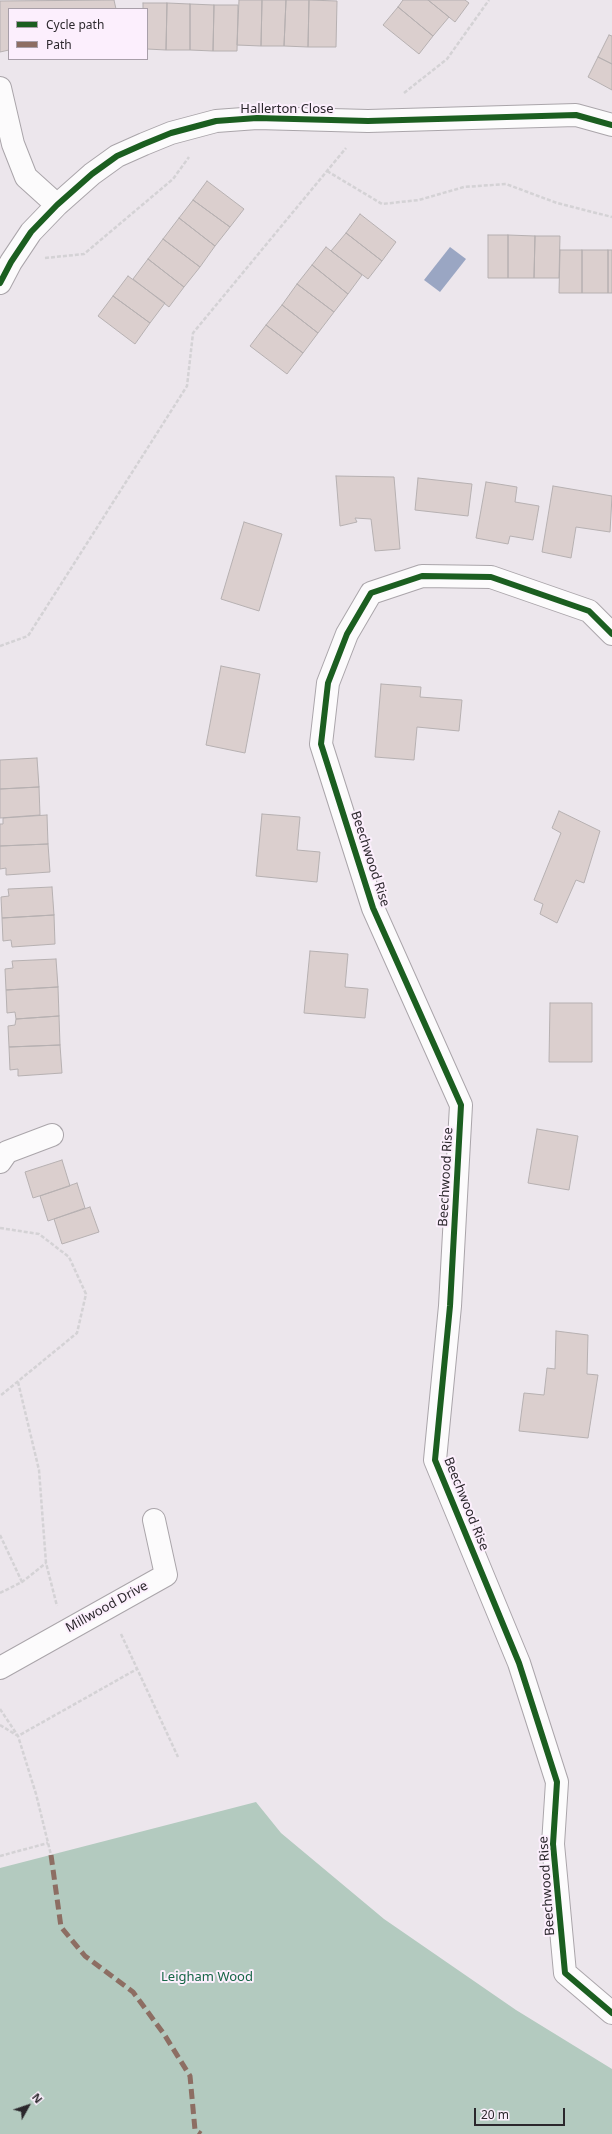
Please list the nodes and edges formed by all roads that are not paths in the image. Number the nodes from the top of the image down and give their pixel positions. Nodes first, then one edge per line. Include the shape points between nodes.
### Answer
1 (0, 88) edge
2 (612, 125) edge
3 (57, 205) junction
4 (0, 283) edge
5 (612, 634) edge
6 (52, 1135) dead end
7 (0, 1162) edge
8 (154, 1520) dead end
9 (0, 1668) edge
10 (612, 2013) edge

1 - 3 street via 13,144 26,177
2 - 3 street, Hallerton Close via 576,115 368,121 257,118 216,121 171,133 117,156
3 - 4 street, Hallerton Close via 32,232
5 - 10 street, Beechwood Rise via 589,611 490,577 422,576 372,593 347,634 328,684 321,744 373,908 461,1104 450,1306 435,1460 519,1663 557,1782 553,1844 565,1973
6 - 7 street via 7,1152
8 - 9 street, Millwood Drive via 166,1575

